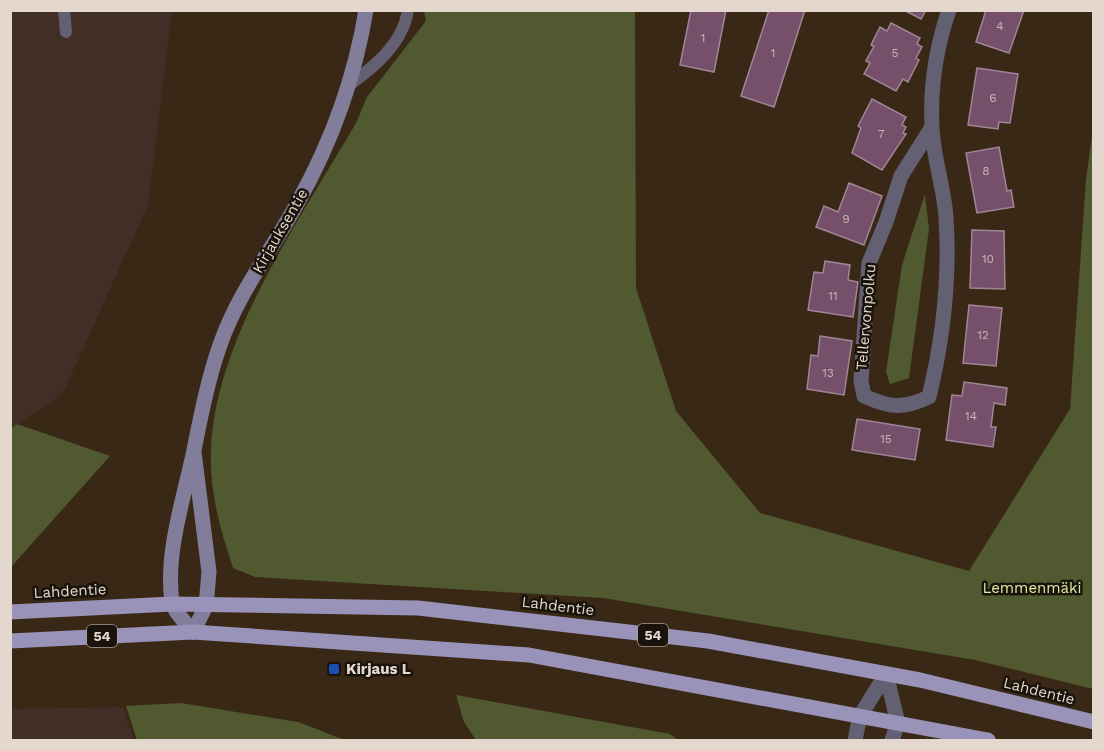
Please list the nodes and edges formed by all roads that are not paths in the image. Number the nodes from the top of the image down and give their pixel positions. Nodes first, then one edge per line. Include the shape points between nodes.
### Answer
1 (64, 10) edge
2 (366, 10) edge
3 (408, 10) edge
4 (949, 10) edge
5 (66, 32) dead end
6 (348, 86) junction
7 (932, 127) junction
8 (194, 452) junction
9 (172, 604) junction
10 (206, 606) junction
11 (10, 612) edge
12 (193, 632) junction
13 (10, 641) edge
14 (886, 674) junction
15 (860, 716) junction
16 (898, 723) junction
17 (1094, 723) edge
18 (855, 741) edge
19 (892, 741) edge
20 (988, 741) edge

1 - 5 lane
2 - 6 street, Kirjauksentie
3 - 6 lane via 405,26 376,66
4 - 7 street, Tellervonpolku via 934,68
6 - 8 street, Kirjauksentie via 299,201 243,292 220,344
7 - 7 street, Tellervonpolku via 901,176 869,263 861,381 864,396 881,404 908,407 929,397 938,357 948,253
8 - 9 street, Kirjauksentie via 178,517
8 - 10 street, Kirjauksentie via 209,572
9 - 10 main road, Lahdentie / 54
9 - 11 main road, Lahdentie / 54
9 - 12 street
10 - 12 street, Kirjauksentie
10 - 14 main road, Lahdentie / 54 via 418,608 708,641
12 - 13 main road, 54
12 - 15 main road, 54 via 529,655
14 - 15 street
14 - 16 street
14 - 17 main road, Lahdentie / 54
15 - 16 main road, 54
15 - 18 street
16 - 19 street
16 - 20 main road, 54

